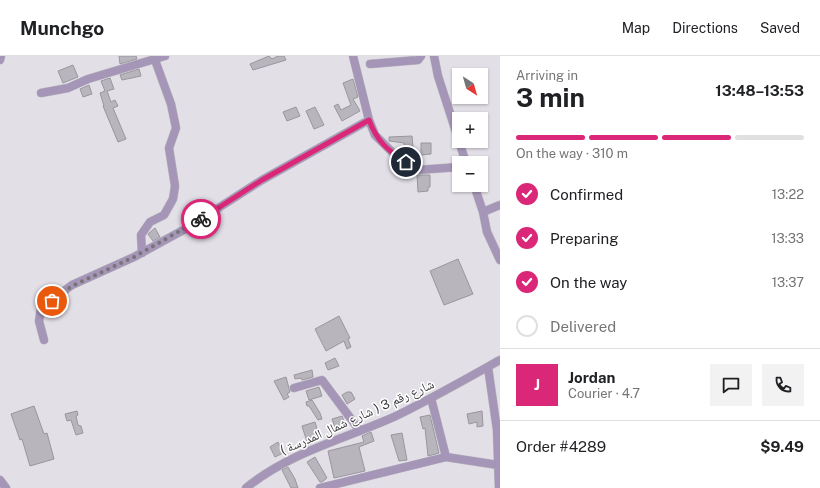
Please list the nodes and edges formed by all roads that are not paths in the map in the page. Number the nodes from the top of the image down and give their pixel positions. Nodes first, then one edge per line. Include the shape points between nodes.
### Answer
1 (0, 56) edge
2 (165, 56) edge
3 (353, 56) edge
4 (422, 56) edge
5 (434, 56) edge
6 (152, 59) edge
7 (0, 60) edge
8 (370, 64) dead end
9 (41, 93) dead end
10 (369, 120) junction
11 (464, 156) edge
12 (452, 168) edge
13 (476, 192) edge
14 (500, 205) edge
15 (483, 212) junction
16 (142, 253) junction
17 (500, 260) edge
18 (44, 340) dead end
19 (500, 360) edge
20 (488, 367) junction
21 (294, 388) dead end
22 (431, 398) junction
23 (360, 431) junction
24 (446, 457) junction
25 (498, 465) junction
26 (0, 480) edge
27 (6, 488) edge
28 (246, 488) edge
29 (322, 488) edge
30 (499, 488) edge

1 - 7 street
2 - 6 street
3 - 10 street
4 - 8 street via 418,60
5 - 11 street
6 - 9 street via 88,78 68,88
6 - 16 street via 171,104 176,128 169,148 175,186 173,199 164,216 150,222 141,235
10 - 12 street via 375,135 394,154 418,170
10 - 16 street via 262,180 188,228
13 - 15 street
14 - 15 street
15 - 17 street via 486,232
16 - 18 street via 72,286 41,308 39,321
19 - 20 street, شارع رقم 3 ( شارع شمال المدرسة )
20 - 22 street, شارع رقم 3 ( شارع شمال المدرسة )
20 - 25 street via 497,430
21 - 23 street via 322,380
22 - 23 street, شارع رقم 3 ( شارع شمال المدرسة )
22 - 24 street
23 - 28 street, شارع رقم 3 ( شارع شمال المدرسة ) via 308,451 264,474
24 - 25 street
24 - 29 street
25 - 30 street
26 - 27 street

